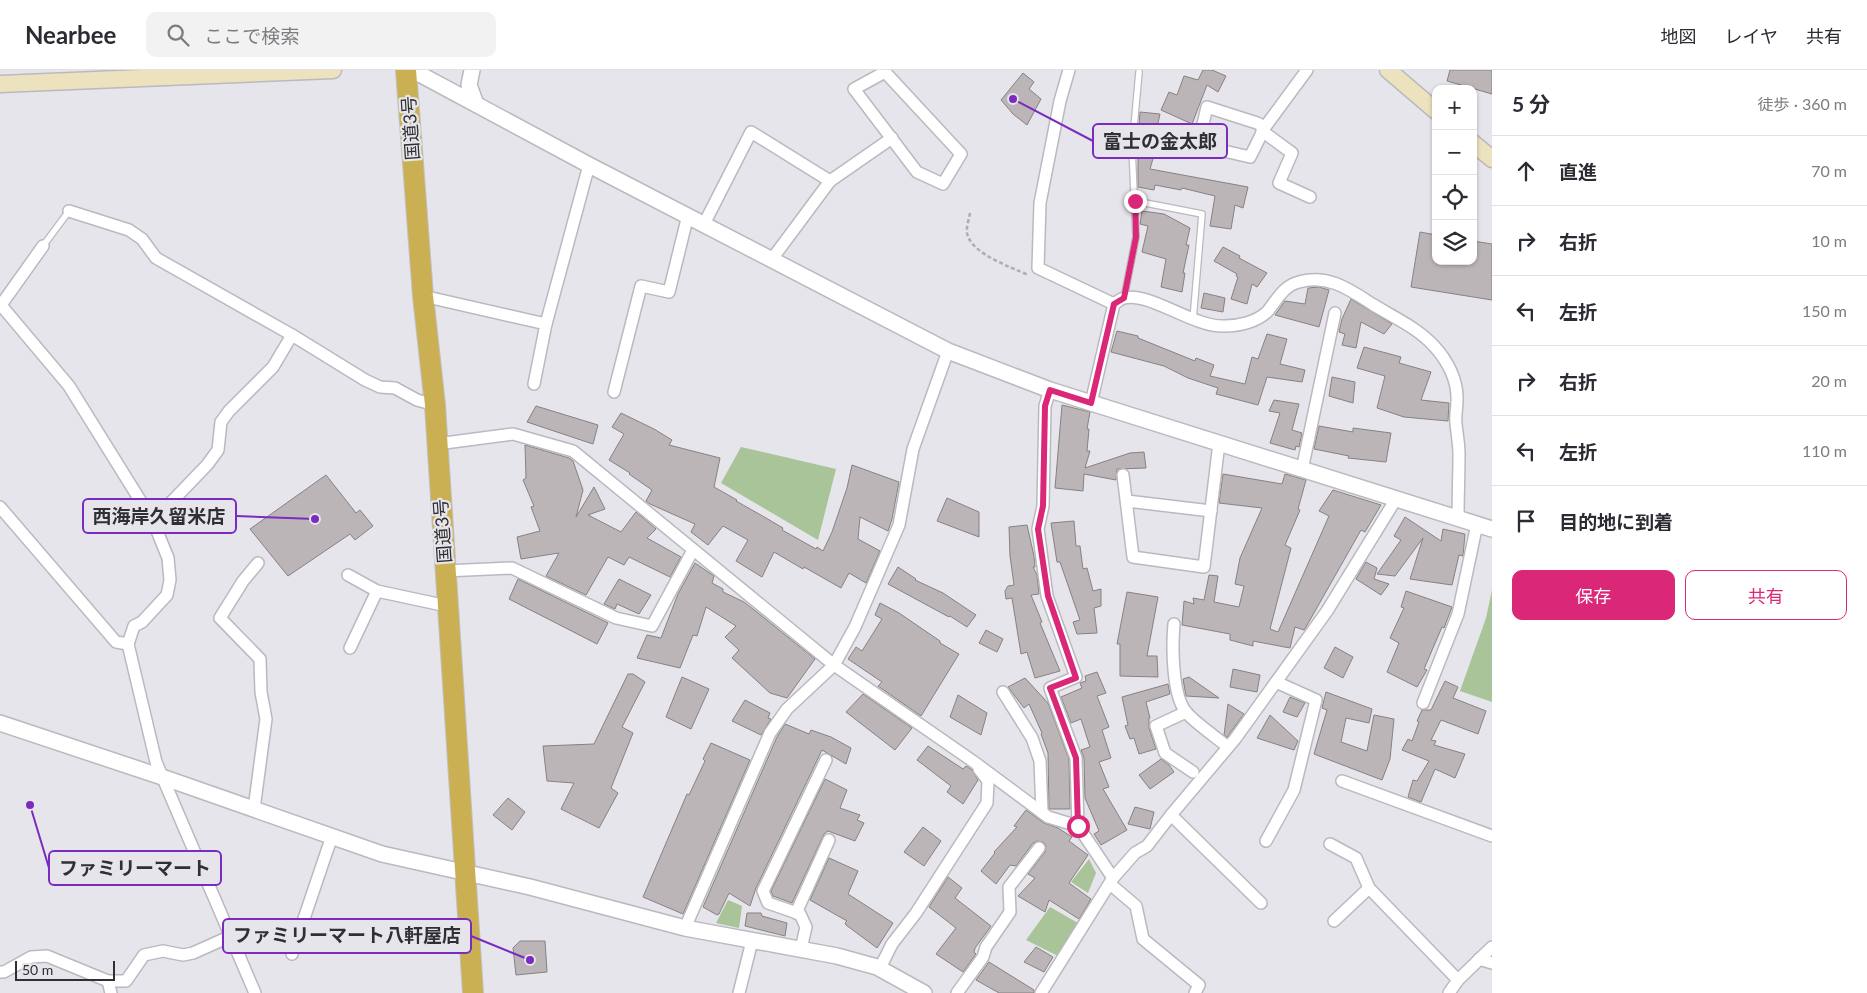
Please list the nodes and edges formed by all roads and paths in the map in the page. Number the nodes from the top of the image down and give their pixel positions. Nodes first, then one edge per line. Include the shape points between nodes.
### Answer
1 (334, 70) edge
2 (406, 70) edge
3 (412, 70) edge
4 (472, 70) edge
5 (1069, 70) edge
6 (1308, 70) edge
7 (1388, 70) edge
8 (885, 71) edge
9 (1139, 72) dead end
10 (0, 84) edge
11 (476, 104) junction
12 (1432, 108) edge
13 (1263, 129) junction
14 (892, 138) junction
15 (1477, 146) edge
16 (1492, 159) edge
17 (589, 165) junction
18 (830, 181) junction
19 (1310, 197) dead end
20 (1135, 201) junction
21 (69, 211) joint
22 (688, 215) junction
23 (704, 224) junction
24 (43, 246) joint
25 (772, 259) junction
26 (423, 296) junction
27 (1119, 301) junction
28 (0, 305) edge
29 (1335, 313) dead end
30 (1193, 320) junction
31 (546, 324) junction
32 (292, 335) junction
33 (948, 351) junction
34 (534, 384) dead end
35 (1050, 390) junction
36 (614, 392) dead end
37 (1091, 403) junction
38 (434, 405) junction
39 (1219, 443) junction
40 (437, 444) junction
41 (1302, 470) junction
42 (1123, 474) dead end
43 (1396, 499) junction
44 (1126, 501) junction
45 (0, 507) edge
46 (1211, 511) junction
47 (1458, 518) junction
48 (153, 521) junction
49 (1488, 525) edge
50 (693, 550) junction
51 (258, 563) dead end
52 (445, 571) junction
53 (348, 575) dead end
54 (377, 591) junction
55 (447, 606) junction
56 (1174, 624) dead end
57 (128, 644) junction
58 (350, 648) dead end
59 (834, 665) junction
60 (1276, 682) junction
61 (1003, 692) dead end
62 (1423, 703) dead end
63 (1186, 712) junction
64 (0, 723) edge
65 (1228, 747) junction
66 (826, 760) dead end
67 (974, 762) junction
68 (1193, 772) dead end
69 (162, 777) junction
70 (1342, 781) dead end
71 (254, 809) junction
72 (1042, 812) junction
73 (1170, 815) junction
74 (1078, 826) junction
75 (332, 836) junction
76 (1492, 836) edge
77 (829, 840) dead end
78 (1266, 841) dead end
79 (1330, 844) dead end
80 (1038, 848) dead end
81 (464, 872) junction
82 (1112, 881) junction
83 (1369, 888) junction
84 (1261, 903) dead end
85 (796, 913) junction
86 (1334, 921) dead end
87 (684, 928) junction
88 (231, 936) junction
89 (752, 940) junction
90 (1492, 946) edge
91 (801, 949) junction
92 (292, 954) dead end
93 (1479, 959) junction
94 (1492, 963) edge
95 (877, 968) junction
96 (0, 972) edge
97 (1458, 980) junction
98 (108, 981) junction
99 (111, 993) edge
100 (255, 993) edge
101 (473, 993) edge
102 (739, 993) edge
103 (924, 993) edge
104 (957, 993) edge
105 (1041, 993) edge
106 (1195, 993) edge
107 (1449, 993) edge

1 - 10 main road
2 - 26 highway, 国道3号
3 - 11 street
4 - 11 street via 469,85
5 - 27 street via 1040,203 1038,268
6 - 13 street
7 - 12 main road
8 - 14 street via 854,89
8 - 14 street via 961,154 943,184 917,172
9 - 20 lane via 1132,149
11 - 17 street
13 - 13 street via 1257,123 1207,107 1198,146 1250,157
13 - 19 street via 1292,154 1279,183
14 - 18 street
15 - 16 main road
17 - 22 street
17 - 31 street
18 - 23 street via 751,132
18 - 25 street
20 - 27 lane via 1136,237
20 - 30 lane via 1202,214
21 - 24 lane
21 - 32 street via 128,230 142,239 156,258
22 - 23 street
22 - 36 street via 669,292 641,286
23 - 25 street
24 - 28 street
25 - 33 street
26 - 31 street
26 - 38 highway, 国道3号
27 - 30 street via 1135,298
27 - 37 street
28 - 48 street via 69,386
29 - 41 street
30 - 47 street via 1219,327 1252,321 1265,313 1284,289 1298,282 1318,279 1335,282 1419,332 1435,347 1454,380 1459,452
31 - 34 street
32 - 38 street via 364,380 380,387 395,388
32 - 48 street via 273,366 221,422 218,450 207,465
33 - 35 street
33 - 59 street via 913,449 899,525 855,627
35 - 37 street
35 - 74 street via 1045,406 1043,506 1038,529 1048,596 1076,678 1050,688 1076,758
37 - 39 street
38 - 40 highway, 国道3号
39 - 41 street
39 - 46 street
40 - 50 street via 514,434 572,451
40 - 52 highway, 国道3号
41 - 43 street
42 - 44 street
43 - 47 street
43 - 60 street via 1327,611
44 - 46 street
44 - 46 street via 1133,558 1204,567
45 - 57 street via 116,642
47 - 49 street
48 - 57 street via 168,558 170,580 167,596 134,626
49 - 62 street
50 - 52 street via 652,626 616,618 512,568
50 - 59 street
51 - 71 street via 220,618 260,658 266,719
52 - 55 highway, 国道3号
53 - 54 street
54 - 55 street
54 - 58 street
55 - 81 highway, 国道3号
56 - 63 street via 1172,643 1177,697
57 - 69 street
59 - 67 street
59 - 87 street via 787,709 770,733
60 - 65 street
60 - 78 street via 1316,700 1294,790
61 - 72 street via 1032,738 1040,761
63 - 65 street
63 - 68 street via 1156,726 1165,753
64 - 69 street
65 - 73 street
66 - 85 street via 763,892 768,903
67 - 72 street
67 - 95 street via 988,781 987,803
69 - 71 street
69 - 88 street
70 - 76 street
71 - 75 street
72 - 74 street
73 - 82 street via 1147,846 1135,853
73 - 84 street
74 - 82 street
75 - 81 street via 382,854
75 - 92 street
77 - 85 street
79 - 83 street via 1356,858
80 - 104 street via 1009,887 1010,912
81 - 87 street
81 - 101 highway, 国道3号
82 - 105 street
82 - 106 street via 1136,906 1143,939 1199,985
83 - 86 street
83 - 97 street
85 - 91 street via 800,914 806,927
87 - 89 street
88 - 98 street via 183,955 163,952 144,955 126,981
88 - 100 street
89 - 91 street
89 - 102 street
90 - 93 street
91 - 95 street
93 - 94 street
93 - 97 street
95 - 103 street
96 - 98 street via 30,957 47,956
97 - 107 street
98 - 99 street

